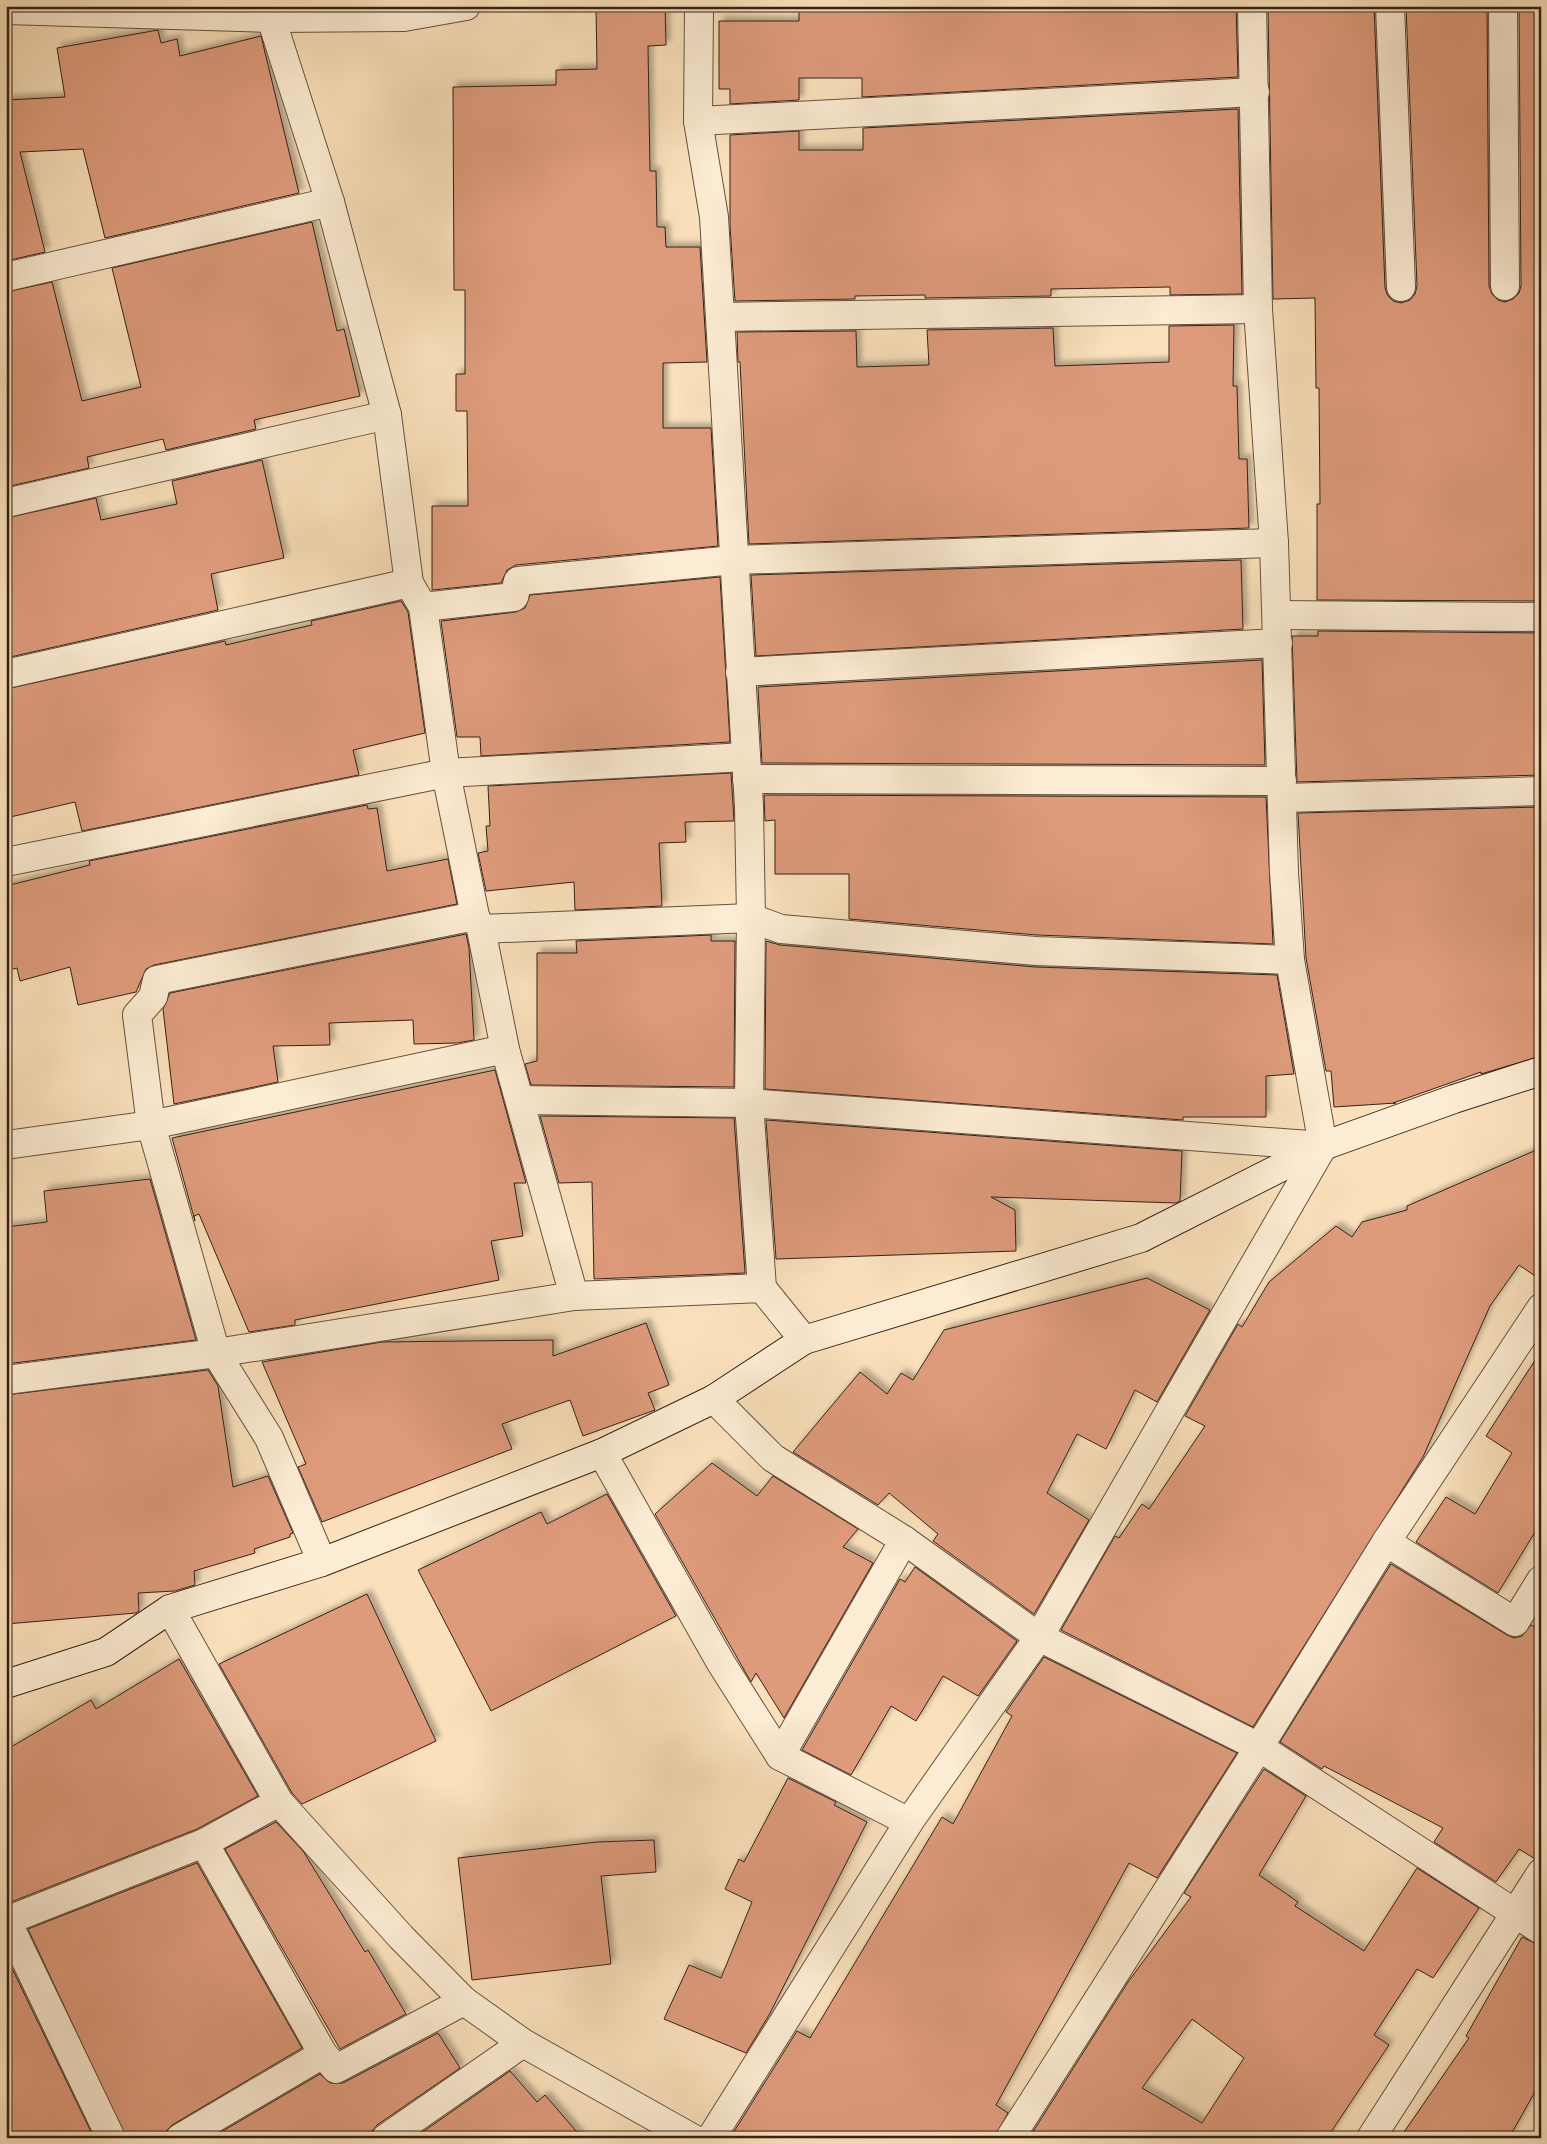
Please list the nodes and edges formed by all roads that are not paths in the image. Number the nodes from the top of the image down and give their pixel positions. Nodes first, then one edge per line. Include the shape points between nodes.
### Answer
1 (466, 6) edge
2 (699, 6) edge
3 (1252, 6) edge
4 (1390, 6) edge
5 (1503, 6) edge
6 (6, 10) edge
7 (271, 18) junction
8 (1255, 92) junction
9 (698, 122) junction
10 (330, 202) junction
11 (6, 277) edge
12 (1506, 286) dead end
13 (1401, 287) dead end
14 (1258, 310) junction
15 (720, 317) junction
16 (387, 415) junction
17 (6, 503) edge
18 (1274, 543) junction
19 (734, 560) junction
20 (409, 583) junction
21 (423, 607) junction
22 (1277, 615) junction
23 (1541, 617) edge
24 (1278, 643) junction
25 (740, 672) junction
26 (6, 674) edge
27 (747, 768) junction
28 (446, 773) junction
29 (1282, 790) junction
30 (1541, 791) edge
31 (6, 862) edge
32 (751, 918) junction
33 (478, 922) junction
34 (1290, 960) junction
35 (505, 1049) junction
36 (1541, 1072) edge
37 (520, 1100) junction
38 (749, 1103) junction
39 (151, 1125) junction
40 (6, 1145) edge
41 (1323, 1146) junction
42 (762, 1288) junction
43 (574, 1296) junction
44 (1541, 1308) edge
45 (804, 1340) junction
46 (216, 1353) junction
47 (6, 1380) edge
48 (714, 1399) junction
49 (602, 1453) junction
50 (904, 1540) junction
51 (1386, 1542) junction
52 (322, 1562) junction
53 (1541, 1580) edge
54 (170, 1609) junction
55 (1039, 1637) junction
56 (6, 1684) edge
57 (1259, 1747) junction
58 (780, 1756) junction
59 (279, 1802) junction
60 (909, 1822) junction
61 (204, 1843) junction
62 (1541, 1873) edge
63 (1516, 1913) junction
64 (6, 1920) edge
65 (1541, 1930) edge
66 (464, 2000) junction
67 (524, 2043) junction
68 (323, 2054) junction
69 (111, 2138) edge
70 (180, 2138) edge
71 (386, 2138) edge
72 (692, 2138) edge
73 (711, 2138) edge
74 (1010, 2138) edge
75 (1371, 2138) edge

1 - 7 street via 404,17
2 - 9 street
3 - 8 street
4 - 13 street
5 - 12 street
6 - 7 street
7 - 10 street
8 - 9 street
8 - 14 street
9 - 15 street via 714,217
10 - 11 street
10 - 16 street
14 - 15 street
14 - 18 street
15 - 19 street
16 - 17 street
16 - 20 street
18 - 19 street
18 - 22 street
19 - 21 street via 518,581 514,597
19 - 25 street
20 - 21 street
20 - 26 street
21 - 28 street
22 - 23 street
22 - 24 street
24 - 25 street
24 - 29 street
25 - 27 street
27 - 28 street
27 - 29 street
27 - 32 street
28 - 31 street
28 - 33 street
29 - 30 street
29 - 34 street
32 - 33 street
32 - 34 street via 781,929 1026,950
32 - 38 street
33 - 35 street
33 - 39 street via 157,980 153,997 137,1015
34 - 41 street
35 - 37 street
35 - 39 street
36 - 41 street
37 - 38 street
37 - 43 street
38 - 41 street
38 - 42 street
39 - 40 street
39 - 46 street
41 - 45 street via 1141,1238
41 - 55 street
42 - 43 street
42 - 45 street
43 - 46 street
44 - 51 street
45 - 48 street
46 - 47 street
46 - 52 street via 269,1438
48 - 49 street
48 - 50 street via 773,1458
49 - 52 street
49 - 58 street via 721,1663
50 - 55 street
50 - 58 street
51 - 53 street via 1515,1622
51 - 57 street
52 - 54 street
54 - 56 street via 106,1652
54 - 59 street
55 - 57 street
55 - 60 street
57 - 63 street
57 - 74 street
58 - 60 street
59 - 61 street
59 - 66 street via 401,1937
60 - 73 street
61 - 64 street
61 - 68 street
62 - 63 street
63 - 65 street
63 - 75 street
64 - 69 street
66 - 67 street
66 - 68 street via 336,2069
67 - 71 street
67 - 72 street
68 - 70 street

